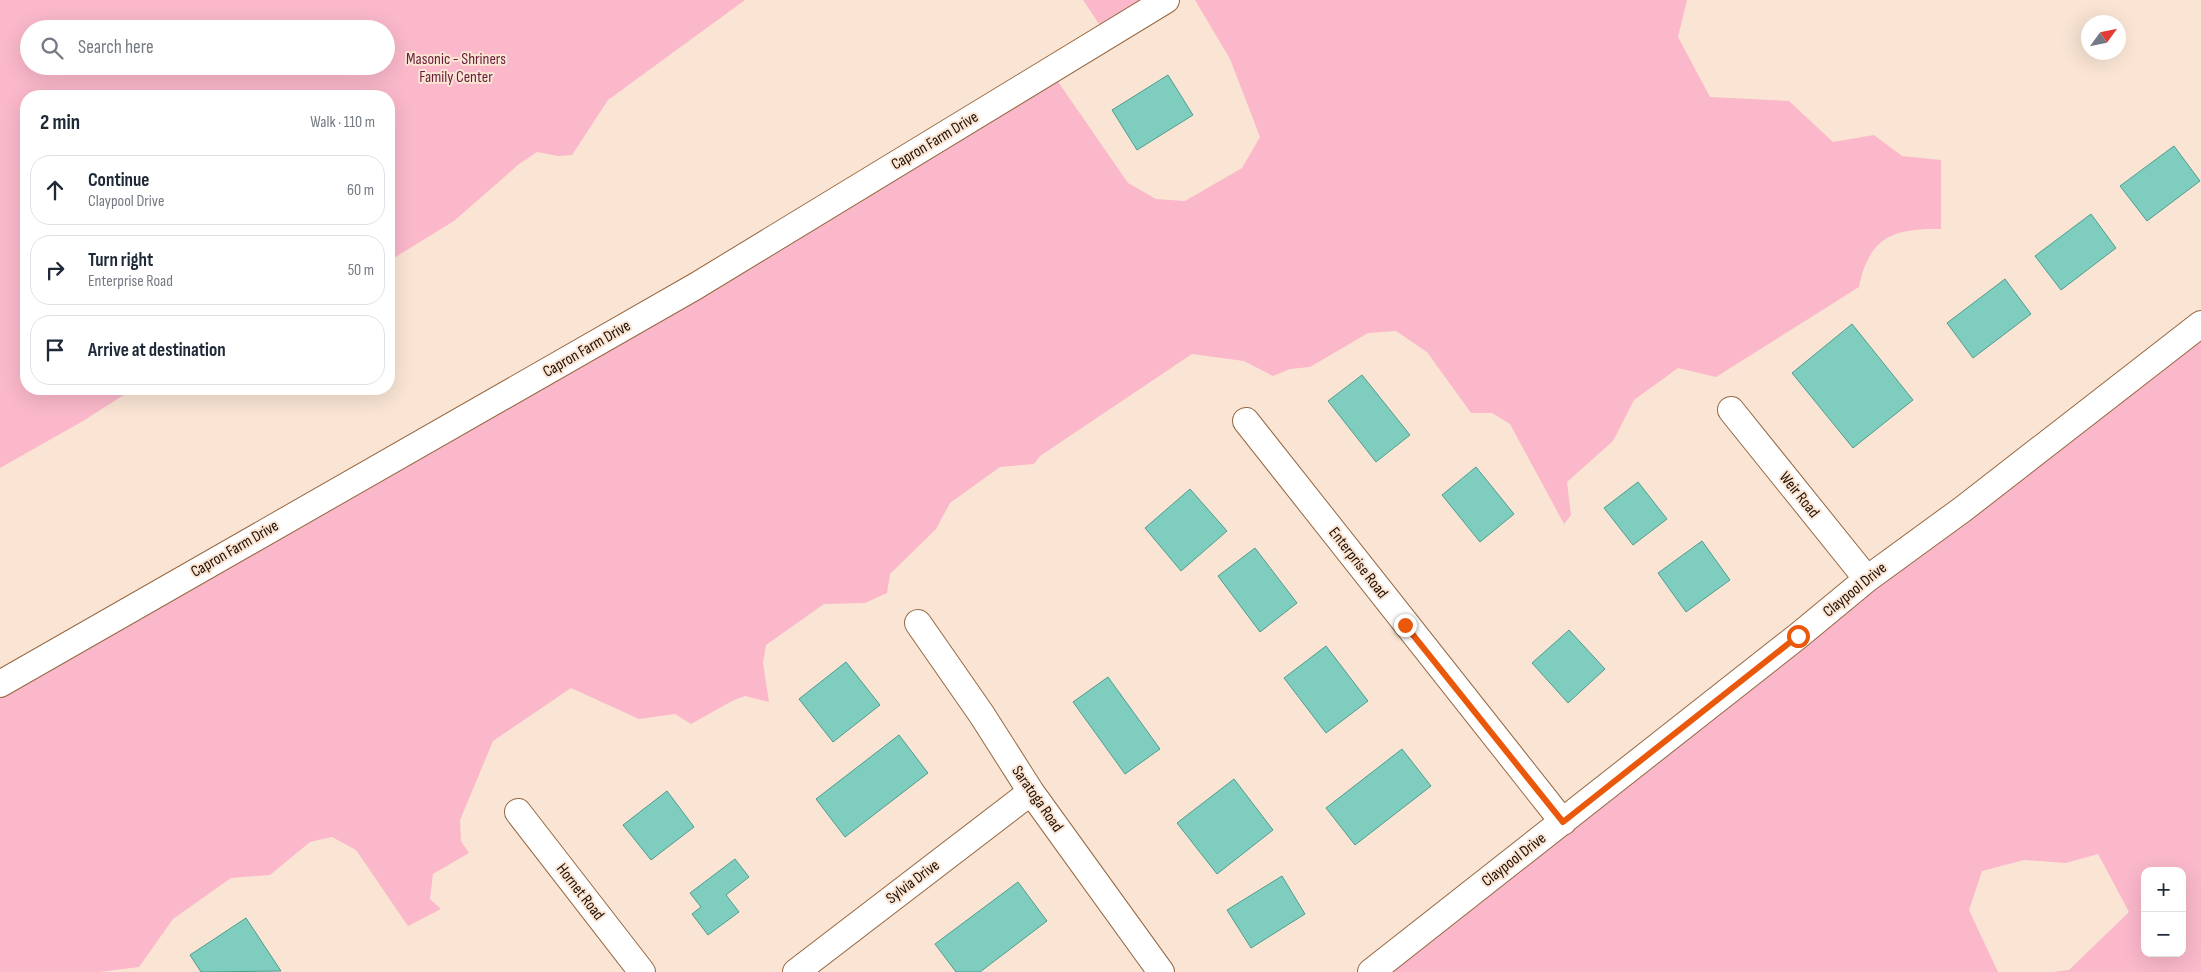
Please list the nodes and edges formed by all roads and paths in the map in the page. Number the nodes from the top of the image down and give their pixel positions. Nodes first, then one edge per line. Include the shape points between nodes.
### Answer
1 (1166, 0) edge
2 (2201, 324) edge
3 (1731, 410) dead end
4 (1246, 422) dead end
5 (1867, 579) junction
6 (918, 623) dead end
7 (0, 684) edge
8 (1030, 792) junction
9 (518, 812) dead end
10 (1563, 822) junction
11 (642, 972) edge
12 (796, 972) edge
13 (1161, 972) edge
14 (1371, 972) edge

1 - 7 street, Capron Farm Drive via 696,286
2 - 5 street, Claypool Drive
3 - 5 street, Weir Road
4 - 10 street, Enterprise Road
5 - 10 street, Claypool Drive
6 - 8 street, Saratoga Road via 982,715
8 - 12 street, Sylvia Drive
8 - 13 street, Saratoga Road
9 - 11 street, Hornet Road
10 - 14 street, Claypool Drive

